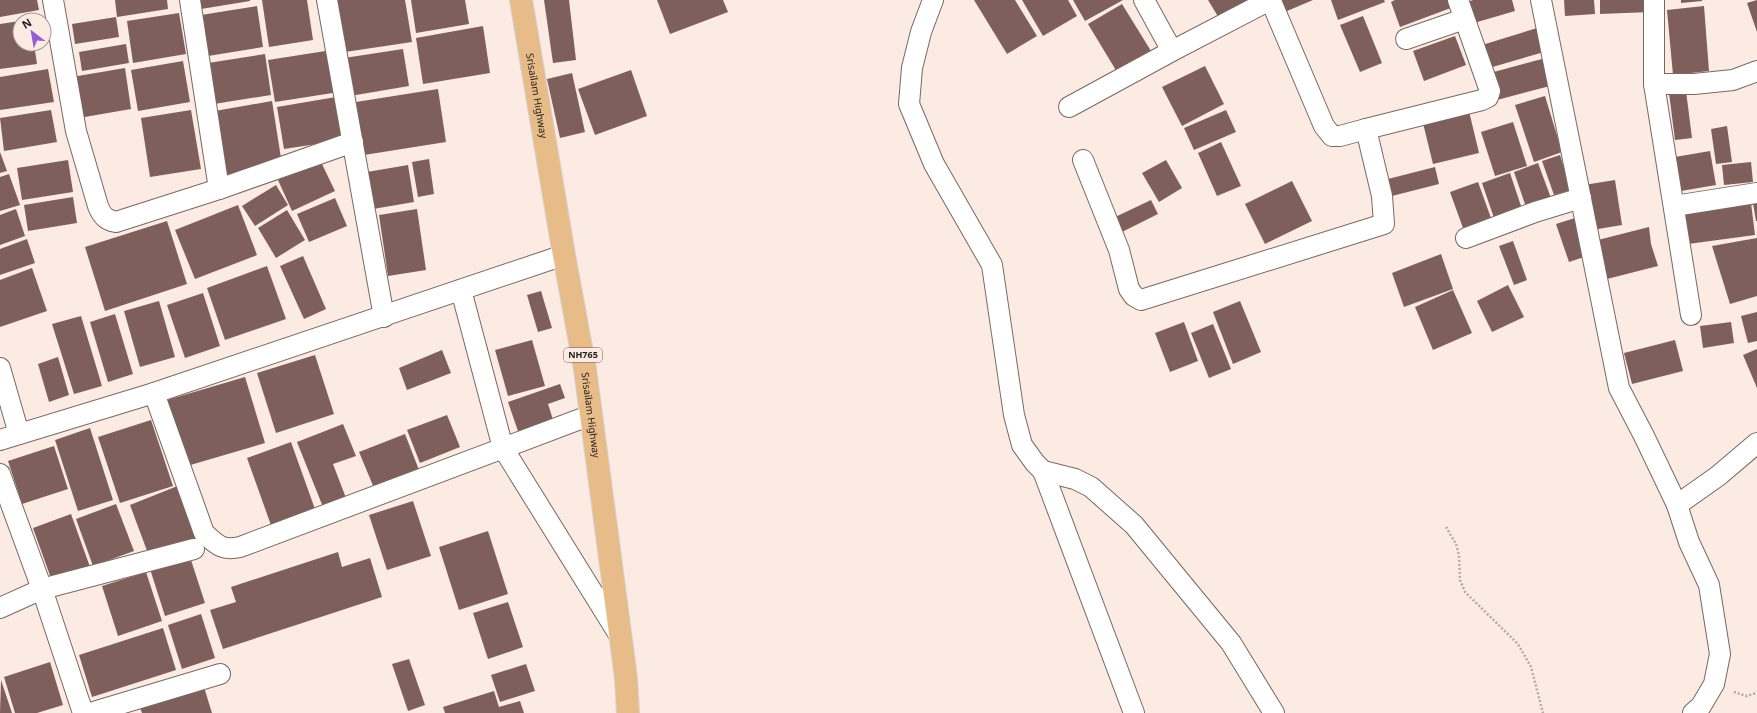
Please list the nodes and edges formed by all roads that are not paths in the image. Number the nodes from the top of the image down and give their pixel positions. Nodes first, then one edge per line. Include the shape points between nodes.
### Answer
1 (52, 0) edge
2 (190, 0) edge
3 (327, 0) edge
4 (521, 0) edge
5 (933, 0) edge
6 (1144, 0) edge
7 (1271, 0) edge
8 (1458, 0) edge
9 (1541, 0) edge
10 (1654, 0) edge
11 (1464, 19) junction
12 (1406, 39) dead end
13 (1172, 50) junction
14 (1757, 71) edge
15 (1654, 84) junction
16 (1069, 108) dead end
17 (1366, 128) junction
18 (353, 142) junction
19 (1084, 160) dead end
20 (219, 189) junction
21 (1757, 193) edge
22 (1581, 198) junction
23 (1674, 206) junction
24 (1466, 238) dead end
25 (564, 255) junction
26 (461, 290) junction
27 (1691, 316) dead end
28 (384, 317) junction
29 (0, 368) edge
30 (154, 393) junction
31 (591, 415) junction
32 (19, 434) junction
33 (0, 440) edge
34 (1757, 443) edge
35 (503, 448) junction
36 (1043, 471) junction
37 (0, 474) edge
38 (1677, 505) junction
39 (194, 549) dead end
40 (42, 589) junction
41 (0, 608) edge
42 (621, 638) junction
43 (220, 674) dead end
44 (83, 713) edge
45 (90, 713) edge
46 (628, 713) edge
47 (1134, 713) edge
48 (1274, 713) edge
49 (1694, 713) edge

1 - 20 street via 76,132 102,215 116,222
2 - 20 street
3 - 18 street
4 - 25 highway, Srisailam Highway / NH765
5 - 36 street via 914,61 909,104 934,164 992,265 1014,415 1022,445
6 - 13 street
7 - 13 street
7 - 17 street via 1324,126 1332,136
8 - 11 street
9 - 22 street
10 - 15 street
11 - 12 street
11 - 17 street via 1490,91 1488,97
13 - 16 street
14 - 15 street via 1733,80 1694,84
15 - 23 street
17 - 19 street via 1382,196 1384,224 1141,300 1129,289 1119,250
18 - 20 street
18 - 28 street
21 - 23 street
22 - 24 street
22 - 38 street via 1619,388
23 - 27 street
25 - 26 street
25 - 31 highway, Srisailam Highway / NH765
26 - 28 street
26 - 35 street
28 - 30 street
29 - 32 street
30 - 32 street
30 - 35 street via 204,533 217,546 229,549
31 - 35 street
31 - 42 highway, Srisailam Highway / NH765
32 - 33 street
34 - 38 street via 1718,476
35 - 42 street
36 - 47 street
36 - 48 street via 1075,479 1091,487 1134,525 1231,643
37 - 40 street
38 - 49 street via 1689,542 1709,585 1720,654 1714,684
39 - 40 street
40 - 41 street
40 - 44 street
42 - 46 highway, Srisailam Highway / NH765
43 - 45 street

